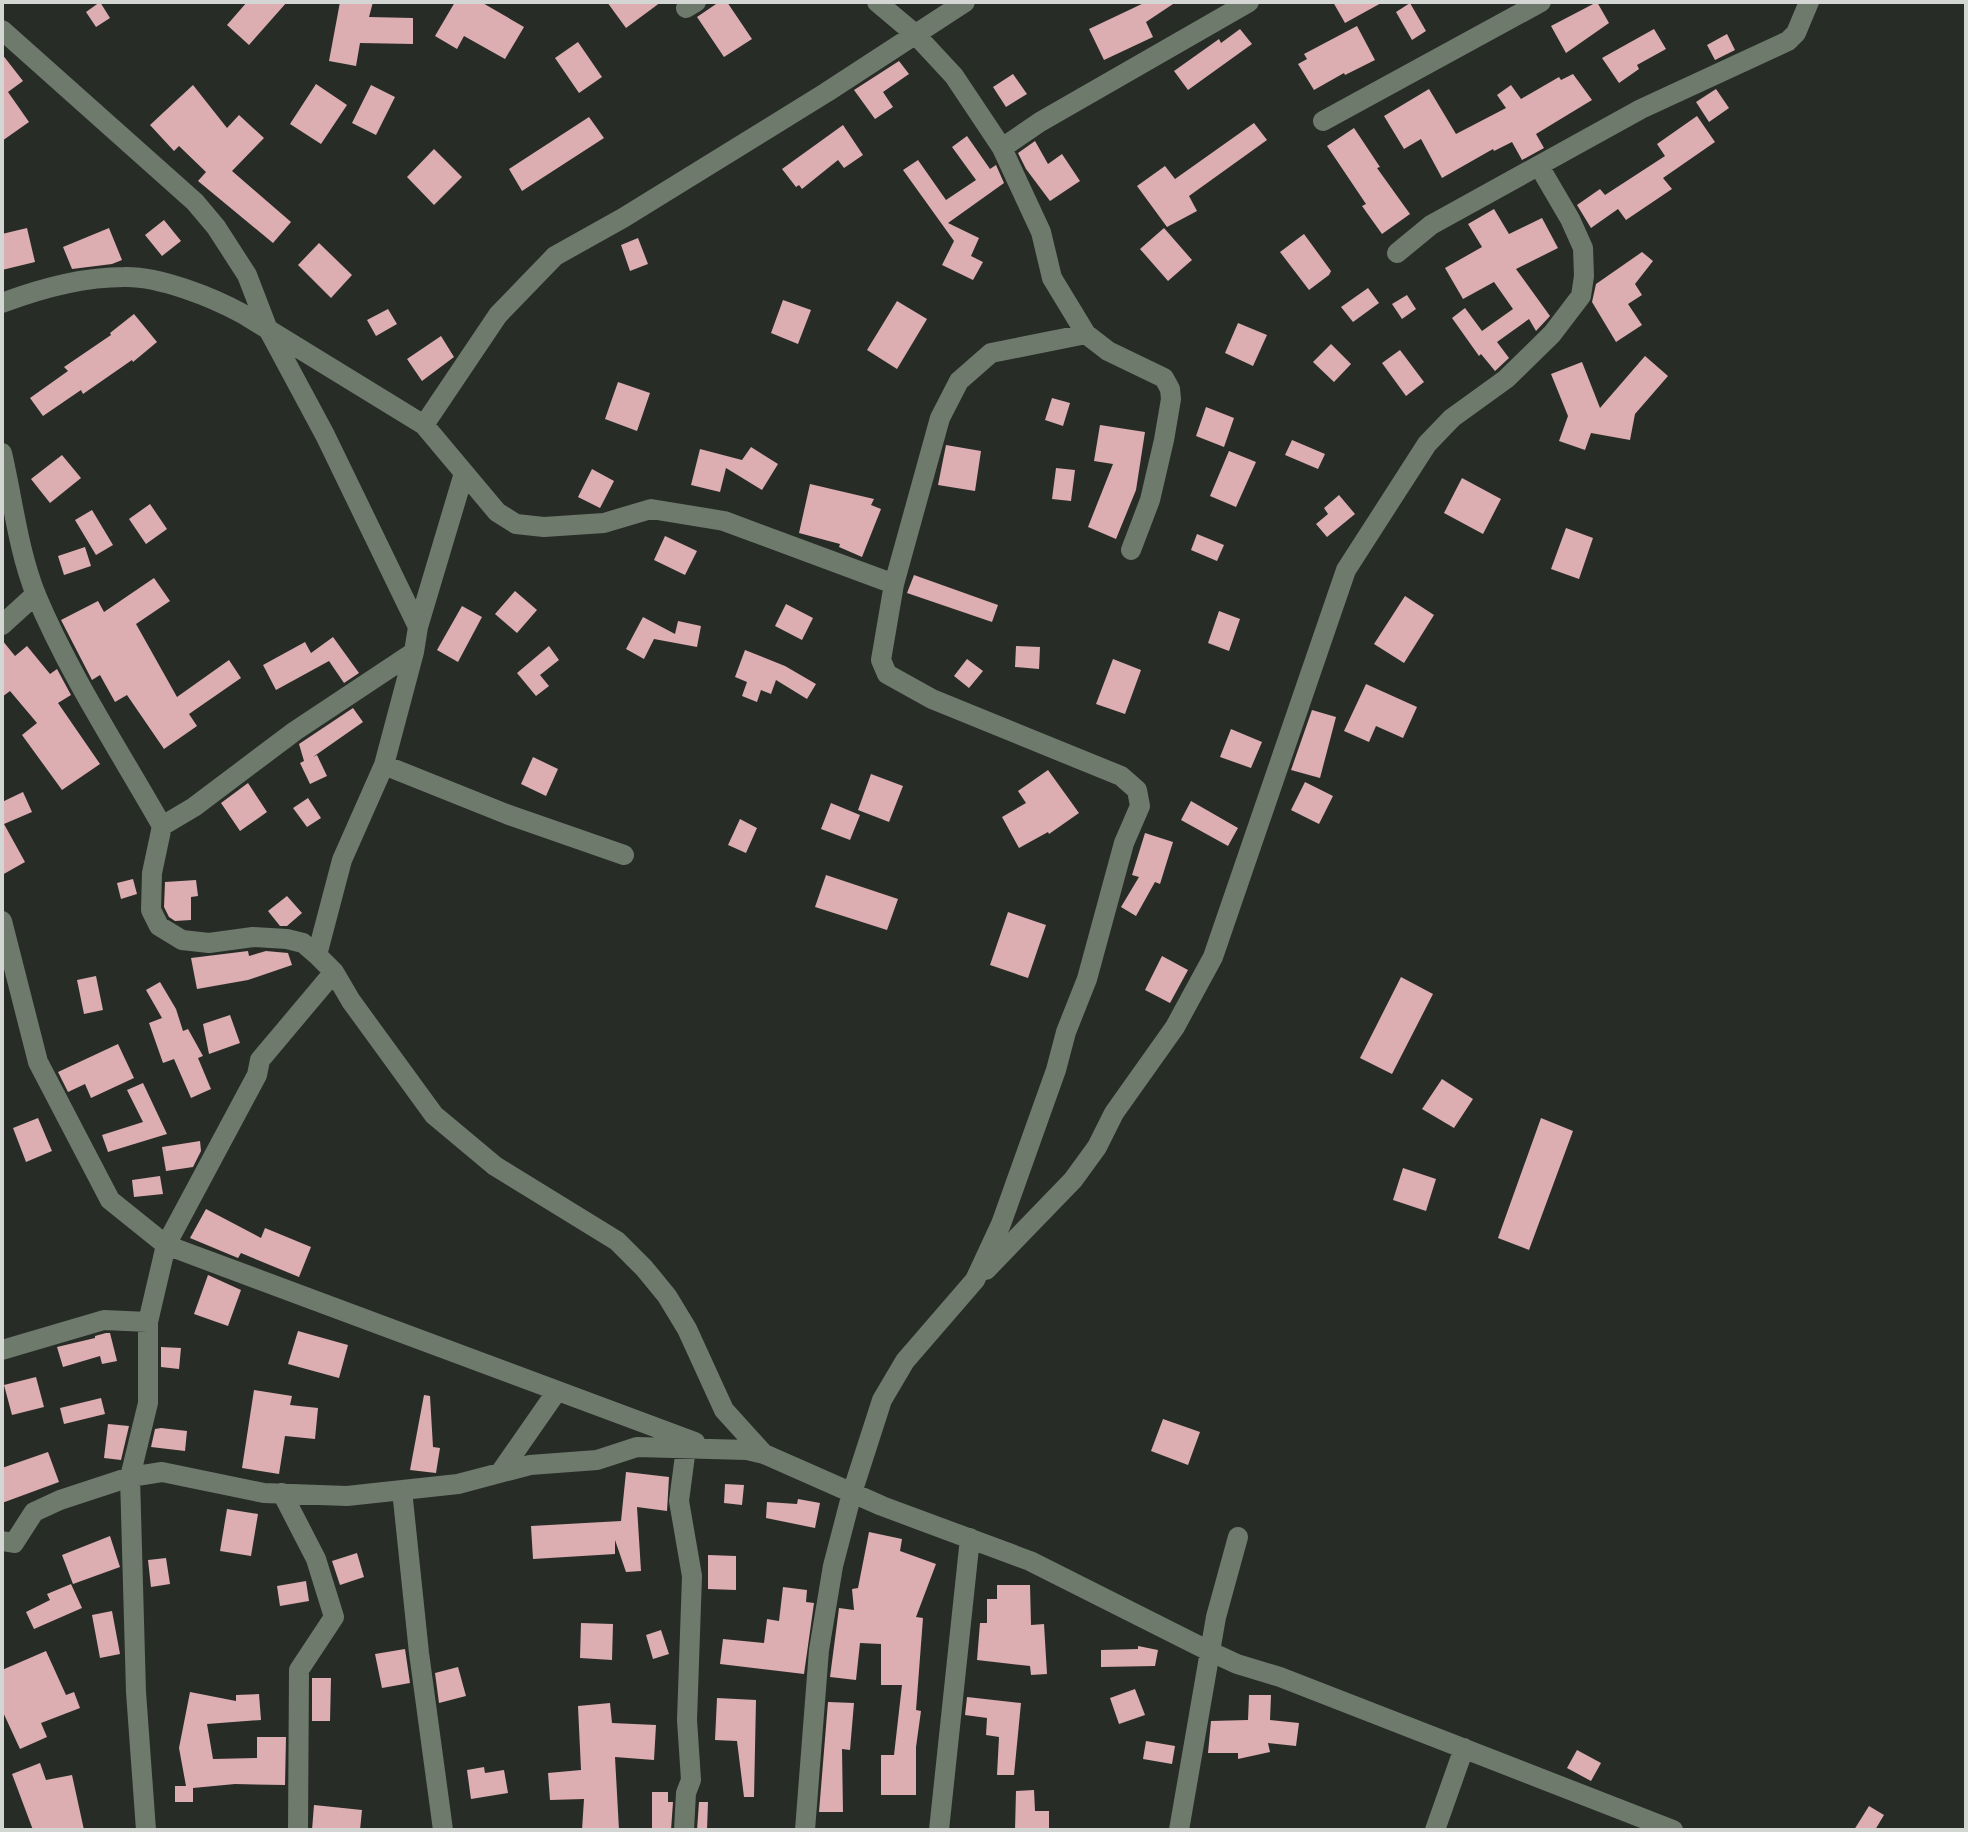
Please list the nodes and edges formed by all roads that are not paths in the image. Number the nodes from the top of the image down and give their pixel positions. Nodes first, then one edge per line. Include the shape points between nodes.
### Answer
1 (877, 2) edge
2 (965, 2) edge
3 (1249, 2) edge
4 (1541, 2) edge
5 (1809, 2) edge
6 (2, 30) edge
7 (915, 34) junction
8 (1323, 121) dead end
9 (1002, 148) junction
10 (1539, 166) junction
11 (1397, 253) dead end
12 (2, 303) edge
13 (267, 327) junction
14 (1086, 334) junction
15 (424, 425) junction
16 (2, 453) edge
17 (464, 473) junction
18 (1131, 550) dead end
19 (894, 584) junction
20 (36, 594) junction
21 (2, 625) edge
22 (418, 627) junction
23 (414, 652) junction
24 (384, 765) junction
25 (162, 826) junction
26 (624, 855) dead end
27 (2, 921) edge
28 (317, 955) junction
29 (334, 972) junction
30 (166, 1245) junction
31 (975, 1280) junction
32 (148, 1322) junction
33 (2, 1350) edge
34 (557, 1391) junction
35 (686, 1448) junction
36 (714, 1449) junction
37 (764, 1454) junction
38 (500, 1473) junction
39 (130, 1477) junction
40 (402, 1490) junction
41 (282, 1493) junction
42 (852, 1493) junction
43 (1238, 1537) dead end
44 (970, 1538) junction
45 (2, 1541) edge
46 (1209, 1651) junction
47 (1464, 1748) junction
48 (146, 1830) edge
49 (298, 1830) edge
50 (443, 1830) edge
51 (684, 1830) edge
52 (805, 1830) edge
53 (939, 1830) edge
54 (1179, 1830) edge
55 (1435, 1830) edge
56 (1673, 1830) edge

1 - 7 street
2 - 7 street
3 - 9 street
4 - 8 street
5 - 10 street via 1788,41 1641,109
6 - 13 street via 195,202 247,275
7 - 9 street via 954,76
7 - 15 street via 555,256 498,315
9 - 14 street via 1041,232 1052,278
10 - 11 street via 1431,225
10 - 31 street via 1583,248 1581,296 1506,379 1452,418 1427,444 1346,570 1213,957 1175,1027 1073,1180
12 - 13 street via 68,284 126,276 227,305
13 - 15 street
13 - 22 street
14 - 18 street via 1164,378 1170,389 1161,455
14 - 19 street via 991,353 959,381 940,418
15 - 17 street
16 - 20 street
17 - 19 street via 497,512 516,524 604,523 651,509 724,521
17 - 22 street
19 - 31 street via 882,646 887,674 932,699 1121,776 1137,790 1140,806 1124,843 1056,1070 1001,1224
20 - 21 street
20 - 25 street
22 - 23 street
23 - 24 street
23 - 25 street
24 - 26 street
24 - 28 street via 342,860
25 - 28 street via 152,873 151,910 159,926 182,940 209,943 287,939
27 - 30 street via 38,1062 110,1200
28 - 29 street
29 - 30 street via 260,1060 257,1075
29 - 37 street via 434,1115 495,1166 617,1241 644,1268 677,1311 724,1410
30 - 32 street
30 - 34 street
31 - 42 street via 905,1361 882,1400
32 - 33 street via 104,1320
32 - 39 street via 148,1403
34 - 36 street
34 - 38 street
35 - 36 street
35 - 38 street via 637,1447 597,1460
35 - 51 street via 679,1501 692,1576 687,1720 691,1780
36 - 37 street
37 - 42 street
38 - 40 street
39 - 41 street via 162,1472
39 - 45 street via 34,1512 14,1543
39 - 48 street
40 - 41 street via 347,1496
40 - 50 street
41 - 49 street via 316,1559 334,1617 299,1670
42 - 44 street
42 - 52 street via 819,1650
43 - 46 street
44 - 46 street via 1030,1561
44 - 53 street
46 - 47 street
46 - 54 street
47 - 55 street
47 - 56 street

